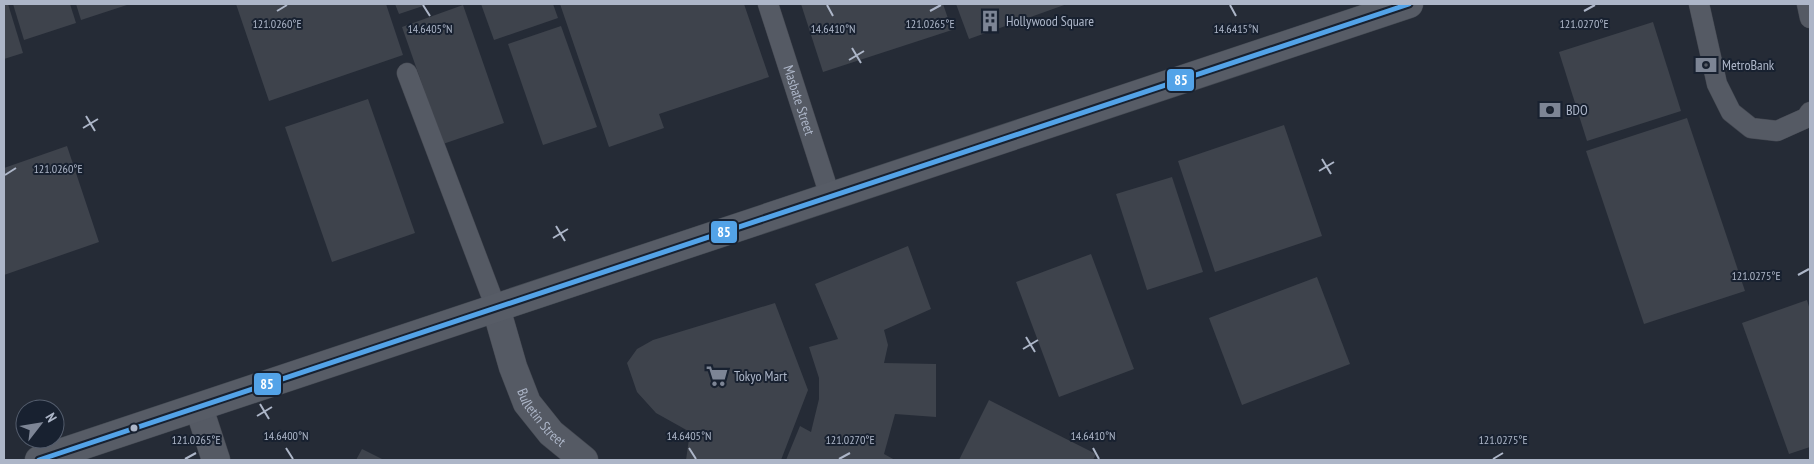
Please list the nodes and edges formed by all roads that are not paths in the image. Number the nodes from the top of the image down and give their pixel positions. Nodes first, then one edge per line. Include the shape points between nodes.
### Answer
1 (768, 4) edge
2 (1409, 4) edge
3 (1698, 4) edge
4 (1807, 4) edge
5 (1810, 18) edge
6 (407, 73) dead end
7 (1810, 112) edge
8 (830, 196) junction
9 (496, 308) junction
10 (199, 408) junction
11 (39, 460) edge
12 (216, 460) edge
13 (584, 460) edge

1 - 8 lane, Masbate Street
2 - 8 main road
3 - 7 lane via 1717,84 1731,112 1751,128 1777,131 1806,118
4 - 5 lane
6 - 9 lane
8 - 9 main road
9 - 10 main road
9 - 13 street, Bulletin Street via 527,403 551,433
10 - 11 main road
10 - 12 street

